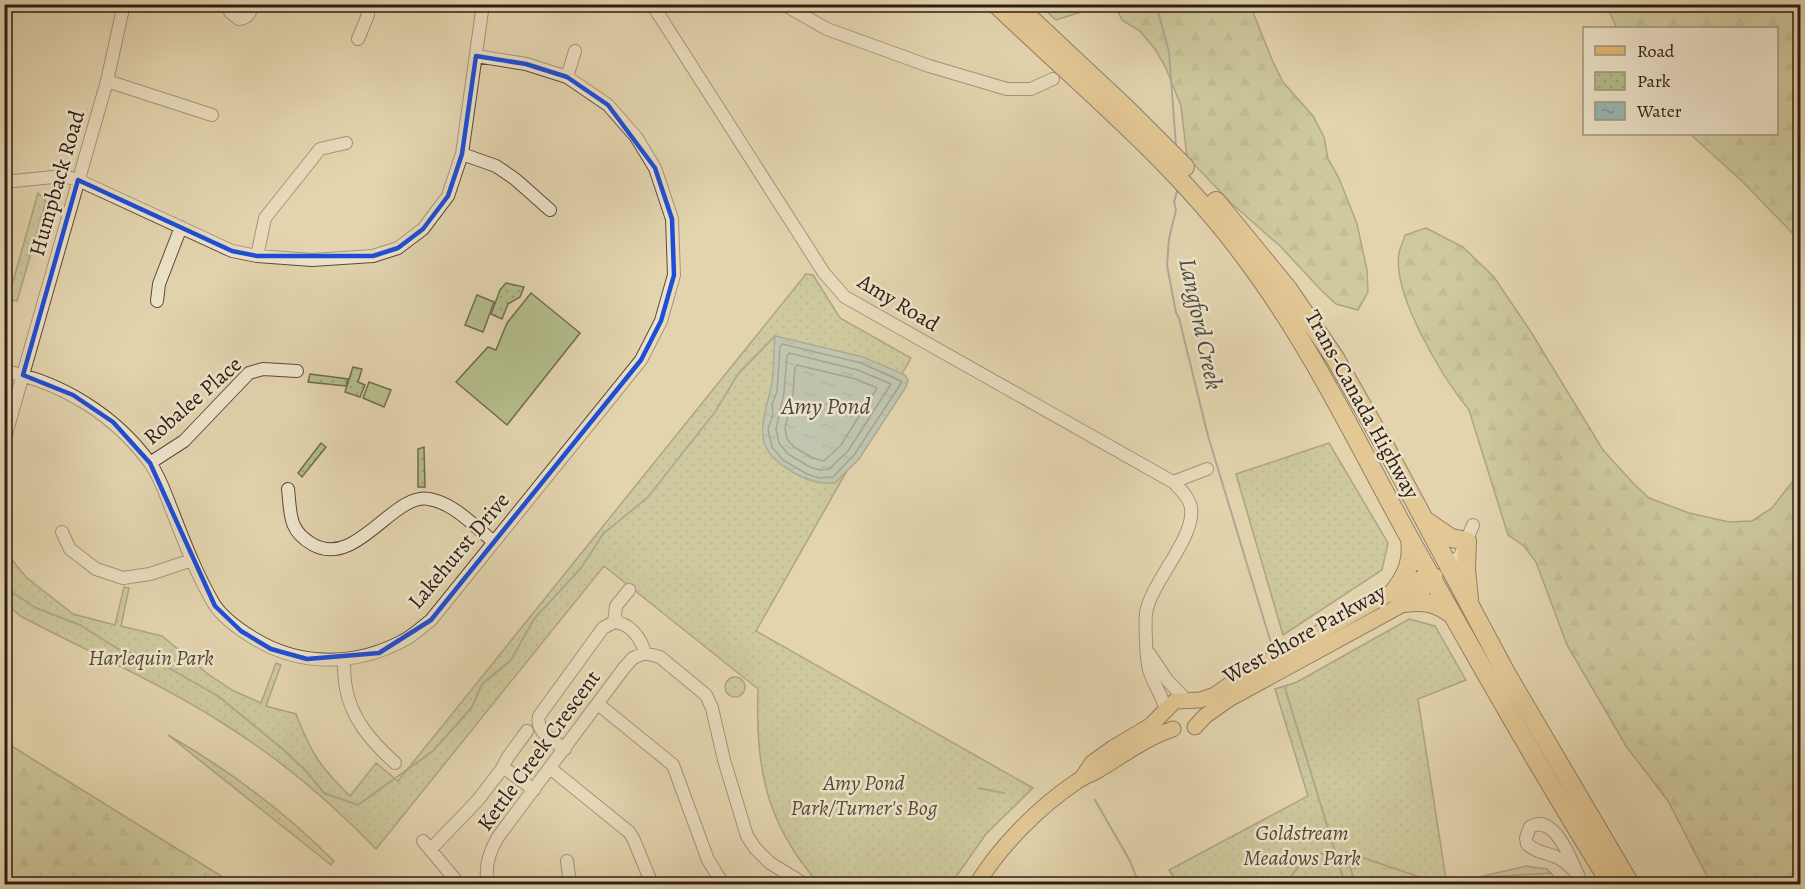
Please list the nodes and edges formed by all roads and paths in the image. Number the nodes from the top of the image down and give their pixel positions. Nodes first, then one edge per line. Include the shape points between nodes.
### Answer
1 (124, 4) edge
2 (229, 4) edge
3 (251, 4) edge
4 (367, 4) edge
5 (483, 4) edge
6 (652, 4) edge
7 (783, 4) edge
8 (996, 4) edge
9 (1015, 4) edge
10 (358, 39) dead end
11 (575, 51) dead end
12 (476, 56) junction
13 (567, 77) junction
14 (1053, 79) dead end
15 (107, 81) junction
16 (212, 115) dead end
17 (346, 143) dead end
18 (462, 154) junction
19 (1171, 169) junction
20 (78, 180) junction
21 (4, 182) edge
22 (550, 210) dead end
23 (181, 226) junction
24 (257, 256) junction
25 (157, 301) dead end
26 (4, 371) edge
27 (297, 371) dead end
28 (22, 375) junction
29 (1348, 423) junction
30 (4, 441) edge
31 (150, 464) junction
32 (1207, 469) dead end
33 (1173, 482) junction
34 (288, 489) dead end
35 (1423, 518) junction
36 (62, 532) dead end
37 (1470, 533) junction
38 (1410, 537) junction
39 (494, 542) junction
40 (192, 560) junction
41 (1448, 567) junction
42 (1432, 578) junction
43 (629, 590) dead end
44 (1399, 598) junction
45 (1473, 615) junction
46 (1454, 616) junction
47 (614, 622) junction
48 (1148, 652) junction
49 (645, 653) junction
50 (344, 660) junction
51 (1183, 697) junction
52 (598, 704) junction
53 (1166, 711) junction
54 (1183, 730) junction
55 (527, 731) dead end
56 (564, 749) junction
57 (395, 763) dead end
58 (503, 767) junction
59 (550, 768) junction
60 (1082, 778) junction
61 (534, 790) junction
62 (567, 861) dead end
63 (1580, 880) edge
64 (459, 885) edge
65 (488, 885) edge
66 (570, 885) edge
67 (652, 885) edge
68 (723, 885) edge
69 (804, 885) edge
70 (977, 885) edge
71 (1611, 885) edge
72 (1630, 885) edge

1 - 15 street, Humpback Road
2 - 3 street via 230,12 239,20 249,14
4 - 10 street via 368,15
5 - 12 street
6 - 33 street, Amy Road via 824,273 844,297
7 - 14 street via 827,29 1007,89 1031,89
8 - 19 highway, Trans-Canada Highway
9 - 19 highway via 1020,17 1135,128
9 - 35 highway, Trans-Canada Highway via 1162,142 1263,257 1335,358
11 - 13 street
12 - 13 street, Lakehurst Drive via 526,64
12 - 18 street
13 - 39 street, Lakehurst Drive via 608,105 636,137 655,168 672,219 674,275 661,321 641,360
15 - 16 street
15 - 20 street, Humpback Road
17 - 24 street via 320,149 265,218
18 - 22 street via 506,172
18 - 24 street via 448,196 423,229 398,248 373,256 312,260
19 - 29 highway, Trans-Canada Highway via 1210,212 1274,297
20 - 21 street via 63,176
20 - 23 street
20 - 28 street, Humpback Road
23 - 24 street via 232,251
23 - 25 street via 159,284
26 - 28 street, Lakehurst Drive
27 - 31 street, Robalee Place via 262,369 249,373 184,441
28 - 30 street, Humpback Road
28 - 31 street, Lakehurst Drive via 73,395 114,422
29 - 38 highway, Trans-Canada Highway
29 - 41 highway via 1368,444 1430,548
31 - 40 street, Lakehurst Drive
32 - 33 street
33 - 48 street, Amy Road via 1189,501 1192,518 1146,611
34 - 39 street via 292,524 301,537 319,548 339,549 354,543 408,503 427,498 448,506
35 - 37 highway via 1451,538
35 - 41 highway, Trans-Canada Highway
36 - 40 street via 70,549 96,569 123,578
37 - 41 street via 1460,556
37 - 45 highway via 1467,585
38 - 42 highway, Trans-Canada Highway
38 - 44 highway via 1412,553
39 - 50 street, Lakehurst Drive via 431,620 407,639 379,652
40 - 50 street, Lakehurst Drive via 215,606 241,631 271,649 307,659
41 - 42 main road, West Shore Parkway
41 - 45 highway, Trans-Canada Highway
42 - 44 main road, West Shore Parkway via 1424,588
42 - 46 highway, Trans-Canada Highway
43 - 47 street via 616,606
44 - 46 highway via 1434,603
44 - 51 main road, West Shore Parkway via 1208,698
44 - 54 main road, West Shore Parkway
45 - 72 highway, Trans-Canada Highway
46 - 71 highway, Trans-Canada Highway
47 - 49 street via 640,638
47 - 56 street via 603,628 537,721 541,730
48 - 51 street, Amy Road
48 - 53 street, Amy Road via 1148,670
49 - 52 street, Kettle Creek Crescent via 629,662
49 - 69 street via 660,657 706,695 747,836 762,856
50 - 57 street via 346,690 359,722 373,744
51 - 53 main road, West Shore Parkway
51 - 54 main road via 1197,708 1199,720
52 - 56 street, Kettle Creek Crescent
52 - 68 street via 673,765 708,860
53 - 54 main road via 1166,719
53 - 60 main road, West Shore Parkway via 1150,726 1092,763
54 - 60 main road, West Shore Parkway via 1124,753
55 - 58 street
56 - 59 street, Kettle Creek Crescent
58 - 61 street
58 - 64 street via 478,800 427,846
59 - 61 street, Kettle Creek Crescent
59 - 67 street via 631,835
60 - 70 main road, West Shore Parkway via 1021,830
61 - 65 street, Kettle Creek Crescent via 494,844 487,863
62 - 66 street
63 - 63 street via 1552,829 1540,824 1530,827 1527,844 1563,860

